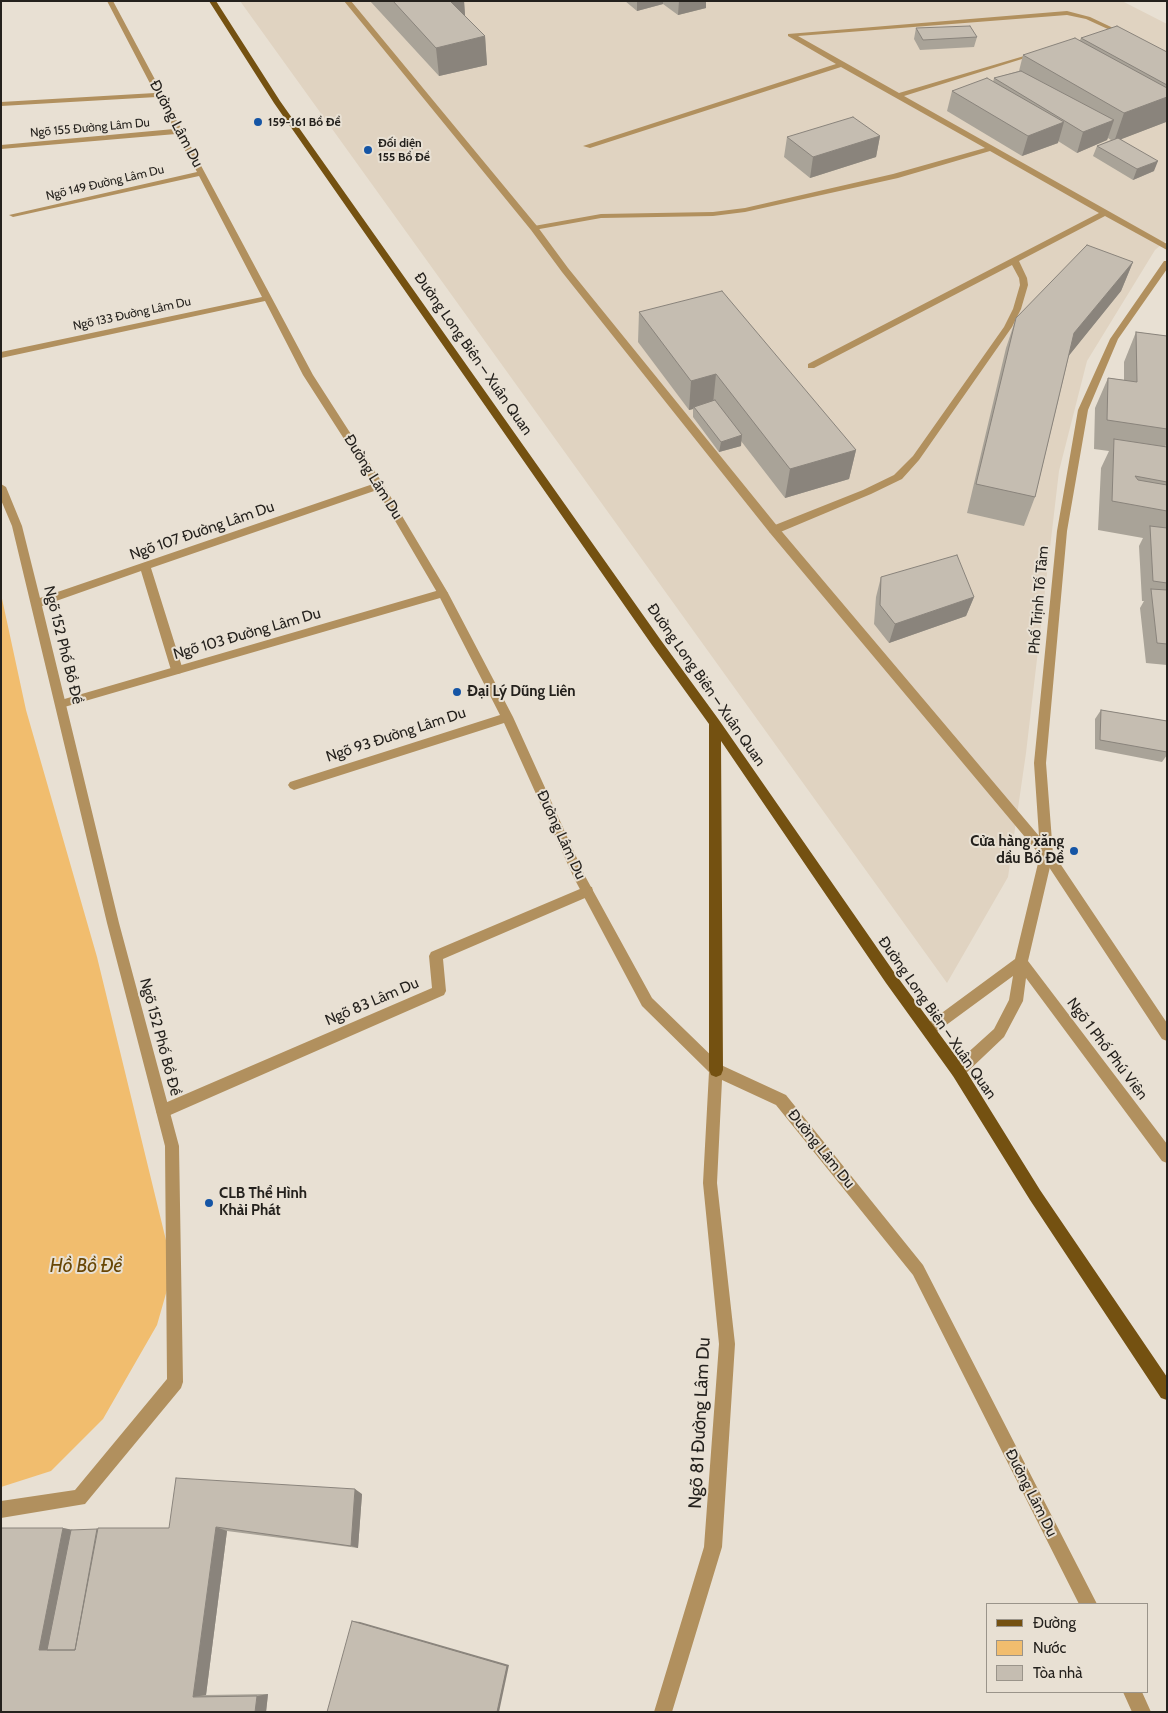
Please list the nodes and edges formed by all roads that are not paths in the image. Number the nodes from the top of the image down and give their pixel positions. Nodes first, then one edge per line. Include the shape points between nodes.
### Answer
1 (110, 1) edge
2 (212, 1) edge
3 (347, 1) edge
4 (1115, 29) junction
5 (1097, 35) edge
6 (1136, 40) edge
7 (1043, 51) edge
8 (842, 64) junction
9 (161, 95) junction
10 (898, 96) junction
11 (1, 104) edge
12 (180, 131) junction
13 (587, 146) dead end
14 (1, 147) edge
15 (990, 149) junction
16 (202, 173) junction
17 (1105, 213) junction
18 (13, 216) dead end
19 (534, 228) junction
20 (1167, 248) edge
21 (1014, 260) junction
22 (1167, 263) edge
23 (268, 298) junction
24 (1, 355) edge
25 (811, 366) dead end
26 (379, 486) junction
27 (1, 487) edge
28 (774, 530) junction
29 (145, 566) junction
30 (443, 593) junction
31 (35, 604) junction
32 (177, 670) junction
33 (61, 704) junction
34 (507, 717) junction
35 (715, 723) junction
36 (294, 785) dead end
37 (1047, 854) junction
38 (587, 891) junction
39 (1021, 962) junction
40 (929, 1030) junction
41 (1167, 1035) edge
42 (716, 1070) junction
43 (958, 1071) junction
44 (163, 1111) junction
45 (1167, 1156) edge
46 (1167, 1392) edge
47 (1, 1510) edge
48 (1087, 1603) edge
49 (1132, 1693) edge
50 (663, 1712) edge
51 (1142, 1712) edge

1 - 9 street, Đường Lâm Du
2 - 35 main road, Đường Long Biên – Xuân Quan via 283,109
3 - 19 street
4 - 5 street
4 - 6 street
4 - 8 street via 1068,13 790,35
7 - 10 street
8 - 10 street
8 - 13 street
9 - 11 street
9 - 12 street, Đường Lâm Du
10 - 15 street
12 - 14 street, Ngõ 155 Đường Lâm Du
12 - 16 street, Đường Lâm Du
15 - 17 street
15 - 19 street via 895,176 745,210 713,214 601,216
16 - 18 street, Ngõ 149 Đường Lâm Du
16 - 23 street, Đường Lâm Du
17 - 20 street
17 - 21 street
19 - 28 street
21 - 25 street
21 - 28 street via 1024,286 1017,310 916,458 898,477
22 - 37 street, Phố Trịnh Tố Tâm via 1114,339 1082,410 1062,531 1040,764
23 - 24 street, Ngõ 133 Đường Lâm Du
23 - 26 street, Đường Lâm Du via 308,375
26 - 29 street, Ngõ 107 Đường Lâm Du
26 - 30 street, Đường Lâm Du
27 - 31 street, Ngõ 152 Phố Bồ Đề via 16,526
28 - 37 street
29 - 31 street, Ngõ 107 Đường Lâm Du
29 - 32 street
30 - 32 street, Ngõ 103 Đường Lâm Du
30 - 34 street, Đường Lâm Du
31 - 33 street, Ngõ 152 Phố Bồ Đề
32 - 33 street, Ngõ 103 Đường Lâm Du
33 - 44 street, Ngõ 152 Phố Bồ Đề
34 - 36 street, Ngõ 93 Đường Lâm Du
34 - 38 street, Đường Lâm Du
35 - 40 main road, Đường Long Biên – Xuân Quan
35 - 42 main road
37 - 39 street, Phố Trịnh Tố Tâm
37 - 41 street
38 - 42 street, Đường Lâm Du via 647,1002
38 - 44 street, Ngõ 83 Lâm Du via 436,956 439,991
39 - 40 street
39 - 43 street, Phố Trịnh Tố Tâm via 1016,1001 999,1033
39 - 45 street, Ngõ 1 Phố Phú Viên
40 - 43 main road, Đường Long Biên – Xuân Quan
42 - 48 street, Đường Lâm Du via 782,1100 918,1270
42 - 50 street, Ngõ 81 Đường Lâm Du via 710,1182 727,1344 713,1548
43 - 46 main road, Đường Long Biên – Xuân Quan via 1035,1195
44 - 47 street, Ngõ 152 Phố Bồ Đề via 172,1146 175,1382 78,1498
49 - 51 street

